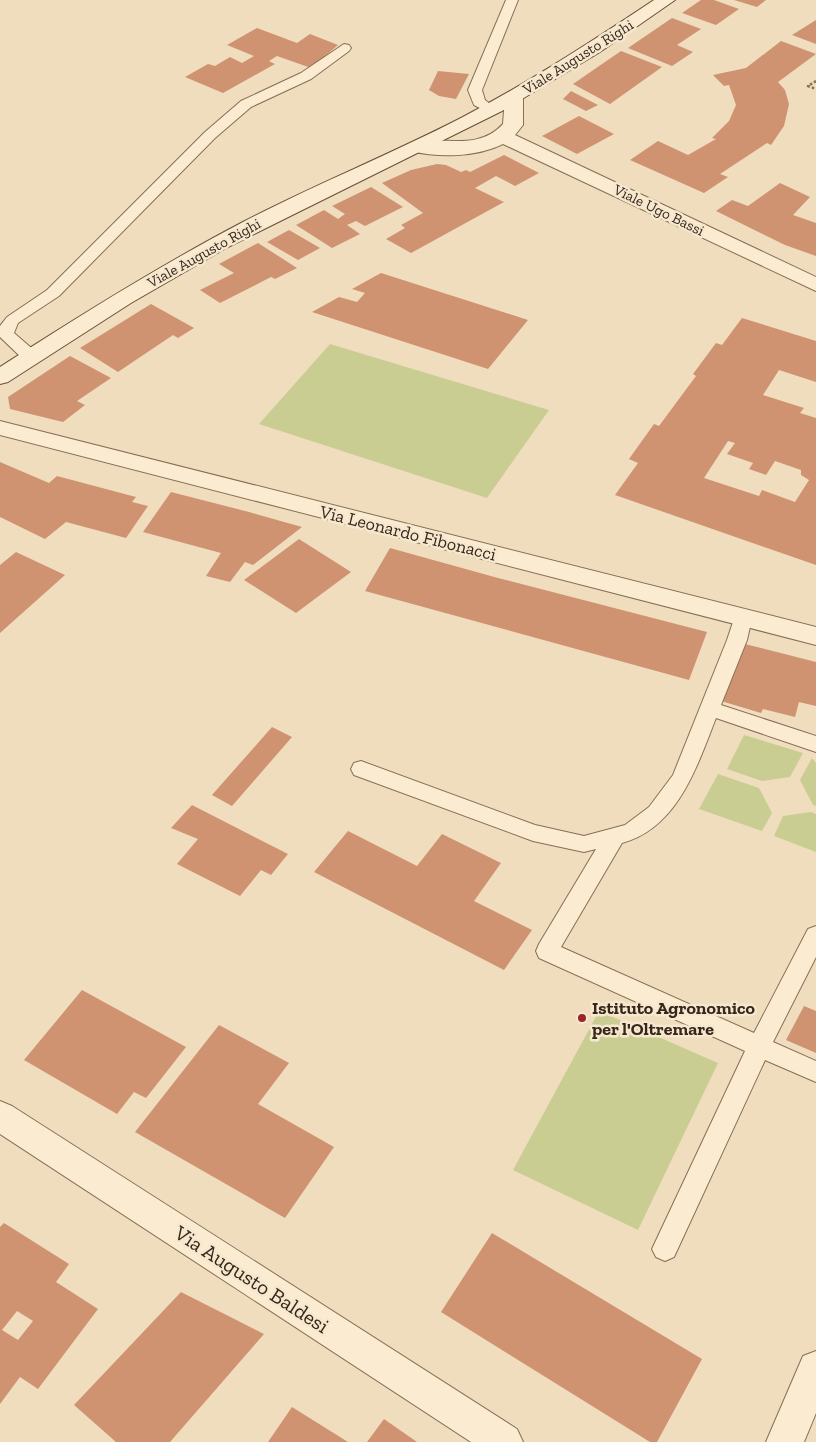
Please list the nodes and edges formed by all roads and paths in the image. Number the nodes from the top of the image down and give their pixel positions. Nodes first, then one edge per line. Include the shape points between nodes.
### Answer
1 (512, 0) edge
2 (666, 0) edge
3 (344, 48) dead end
4 (816, 81) edge
5 (816, 89) edge
6 (514, 97) junction
7 (491, 110) junction
8 (502, 136) junction
9 (418, 147) junction
10 (816, 285) edge
11 (30, 356) junction
12 (0, 377) edge
13 (0, 428) edge
14 (743, 618) junction
15 (816, 636) edge
16 (709, 708) junction
17 (816, 744) edge
18 (362, 769) dead end
19 (614, 837) junction
20 (816, 935) edge
21 (759, 1047) junction
22 (816, 1072) edge
23 (0, 1116) edge
24 (665, 1249) dead end
25 (816, 1369) edge
26 (504, 1442) edge
27 (785, 1442) edge

1 - 7 lane via 476,90 479,102
2 - 6 street, Viale Augusto Righi
3 - 11 lane via 306,76 236,111 51,295 14,318 7,326 6,334
4 - 5 path via 808,86
6 - 7 street, Viale Augusto Righi
6 - 8 street, Viale Augusto Righi via 513,124
7 - 9 street, Viale Augusto Righi
8 - 9 street, Viale Augusto Righi via 471,148
8 - 10 street, Viale Ugo Bassi
9 - 11 street, Viale Augusto Righi via 250,227 152,281
11 - 12 street, Viale Augusto Righi
13 - 14 street, Via Leonardo Fibonacci
14 - 15 street, Via Leonardo Fibonacci
14 - 16 lane
16 - 17 lane
16 - 19 lane via 682,778 656,813 631,832
18 - 19 lane via 532,833 584,844
19 - 21 lane via 547,950
20 - 21 lane
21 - 22 lane
21 - 24 lane
23 - 26 street, Via Augusto Baldesi
25 - 27 street

